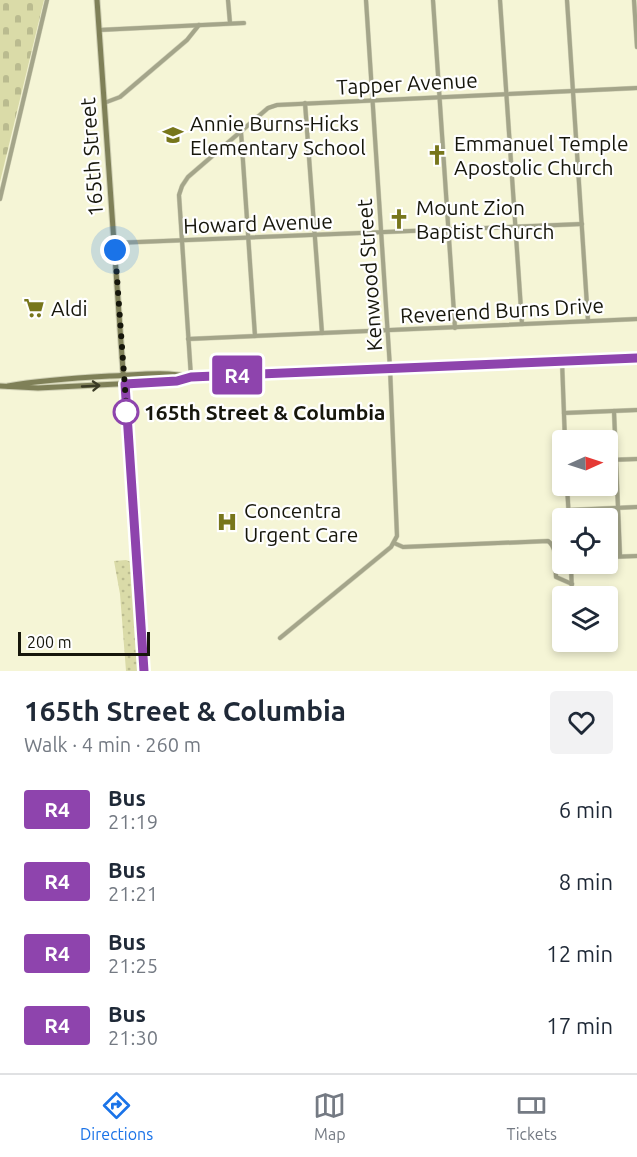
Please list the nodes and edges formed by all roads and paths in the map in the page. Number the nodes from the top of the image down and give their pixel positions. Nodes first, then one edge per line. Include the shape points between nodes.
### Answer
1 (47, 0) edge
2 (97, 0) edge
3 (228, 0) edge
4 (366, 0) edge
5 (433, 0) edge
6 (500, 0) edge
7 (567, 0) edge
8 (634, 0) edge
9 (244, 23) dead end
10 (230, 24) junction
11 (199, 26) junction
12 (99, 30) junction
13 (637, 48) edge
14 (637, 88) edge
15 (573, 91) junction
16 (506, 94) junction
17 (439, 97) junction
18 (372, 100) junction
19 (104, 103) junction
20 (305, 103) junction
21 (241, 131) junction
22 (0, 199) edge
23 (582, 224) junction
24 (515, 227) junction
25 (448, 230) junction
26 (381, 232) junction
27 (315, 235) junction
28 (248, 238) junction
29 (182, 241) junction
30 (114, 243) junction
31 (637, 319) edge
32 (588, 321) junction
33 (522, 324) junction
34 (455, 327) junction
35 (388, 330) junction
36 (322, 333) junction
37 (255, 336) junction
38 (188, 339) junction
39 (637, 358) edge
40 (562, 361) junction
41 (390, 368) junction
42 (124, 375) junction
43 (191, 377) junction
44 (125, 384) junction
45 (0, 386) edge
46 (8, 386) junction
47 (637, 410) edge
48 (614, 411) junction
49 (564, 413) junction
50 (565, 430) edge
51 (615, 430) edge
52 (618, 459) edge
53 (637, 459) edge
54 (618, 492) edge
55 (637, 507) edge
56 (619, 508) junction
57 (394, 543) junction
58 (620, 556) joint
59 (637, 556) edge
60 (572, 574) edge
61 (572, 584) joint
62 (280, 638) dead end
63 (144, 671) edge

1 - 22 street
2 - 12 street, 165th Street
3 - 10 street
4 - 18 street, Kenwood Street
5 - 17 street
6 - 16 street
7 - 15 street
8 - 13 street
9 - 10 street
10 - 11 street
11 - 12 street
11 - 19 street via 120,97
12 - 19 street, 165th Street
14 - 15 street, Tapper Avenue
15 - 16 street, Tapper Avenue
15 - 23 street
16 - 17 street, Tapper Avenue
16 - 24 street
17 - 18 street, Tapper Avenue
17 - 25 street
18 - 20 street, Tapper Avenue
18 - 26 street, Kenwood Street
19 - 30 street, 165th Street
20 - 21 street, Tapper Avenue via 273,106
20 - 27 street
21 - 28 street
21 - 29 street, Tapper Avenue via 185,180 179,192
23 - 24 street, Howard Avenue
23 - 32 street
24 - 25 street, Howard Avenue
24 - 33 street
25 - 26 street, Howard Avenue
25 - 34 street
26 - 27 street, Howard Avenue
26 - 35 street, Kenwood Street
27 - 28 street, Howard Avenue
27 - 36 street
28 - 29 street, Howard Avenue
28 - 37 street
29 - 30 street, Howard Avenue
29 - 38 street, Tapper Avenue
30 - 42 street, 165th Street
31 - 32 street, Reverend Burns Drive
32 - 33 street, Reverend Burns Drive
33 - 34 street, Reverend Burns Drive
34 - 35 street, Reverend Burns Drive
35 - 36 street, Reverend Burns Drive
35 - 41 street, Kenwood Street
36 - 37 street, Reverend Burns Drive
37 - 38 street, Reverend Burns Drive
38 - 43 street, Tapper Avenue
39 - 40 street
40 - 41 street
40 - 49 street
41 - 43 street
41 - 57 street, Kenwood Street via 397,530
42 - 43 street
42 - 44 street, 165th Street
42 - 46 street
43 - 44 street
46 -> 44 street
44 - 63 street, 165th Street
45 - 46 street
47 - 48 street
48 - 49 street
48 - 51 street
49 - 50 street
52 - 53 street
54 - 56 street
55 - 56 street
56 - 58 street
57 - 61 street via 403,547 548,541 554,550 556,577
57 - 62 street
58 - 59 street
60 - 61 street

